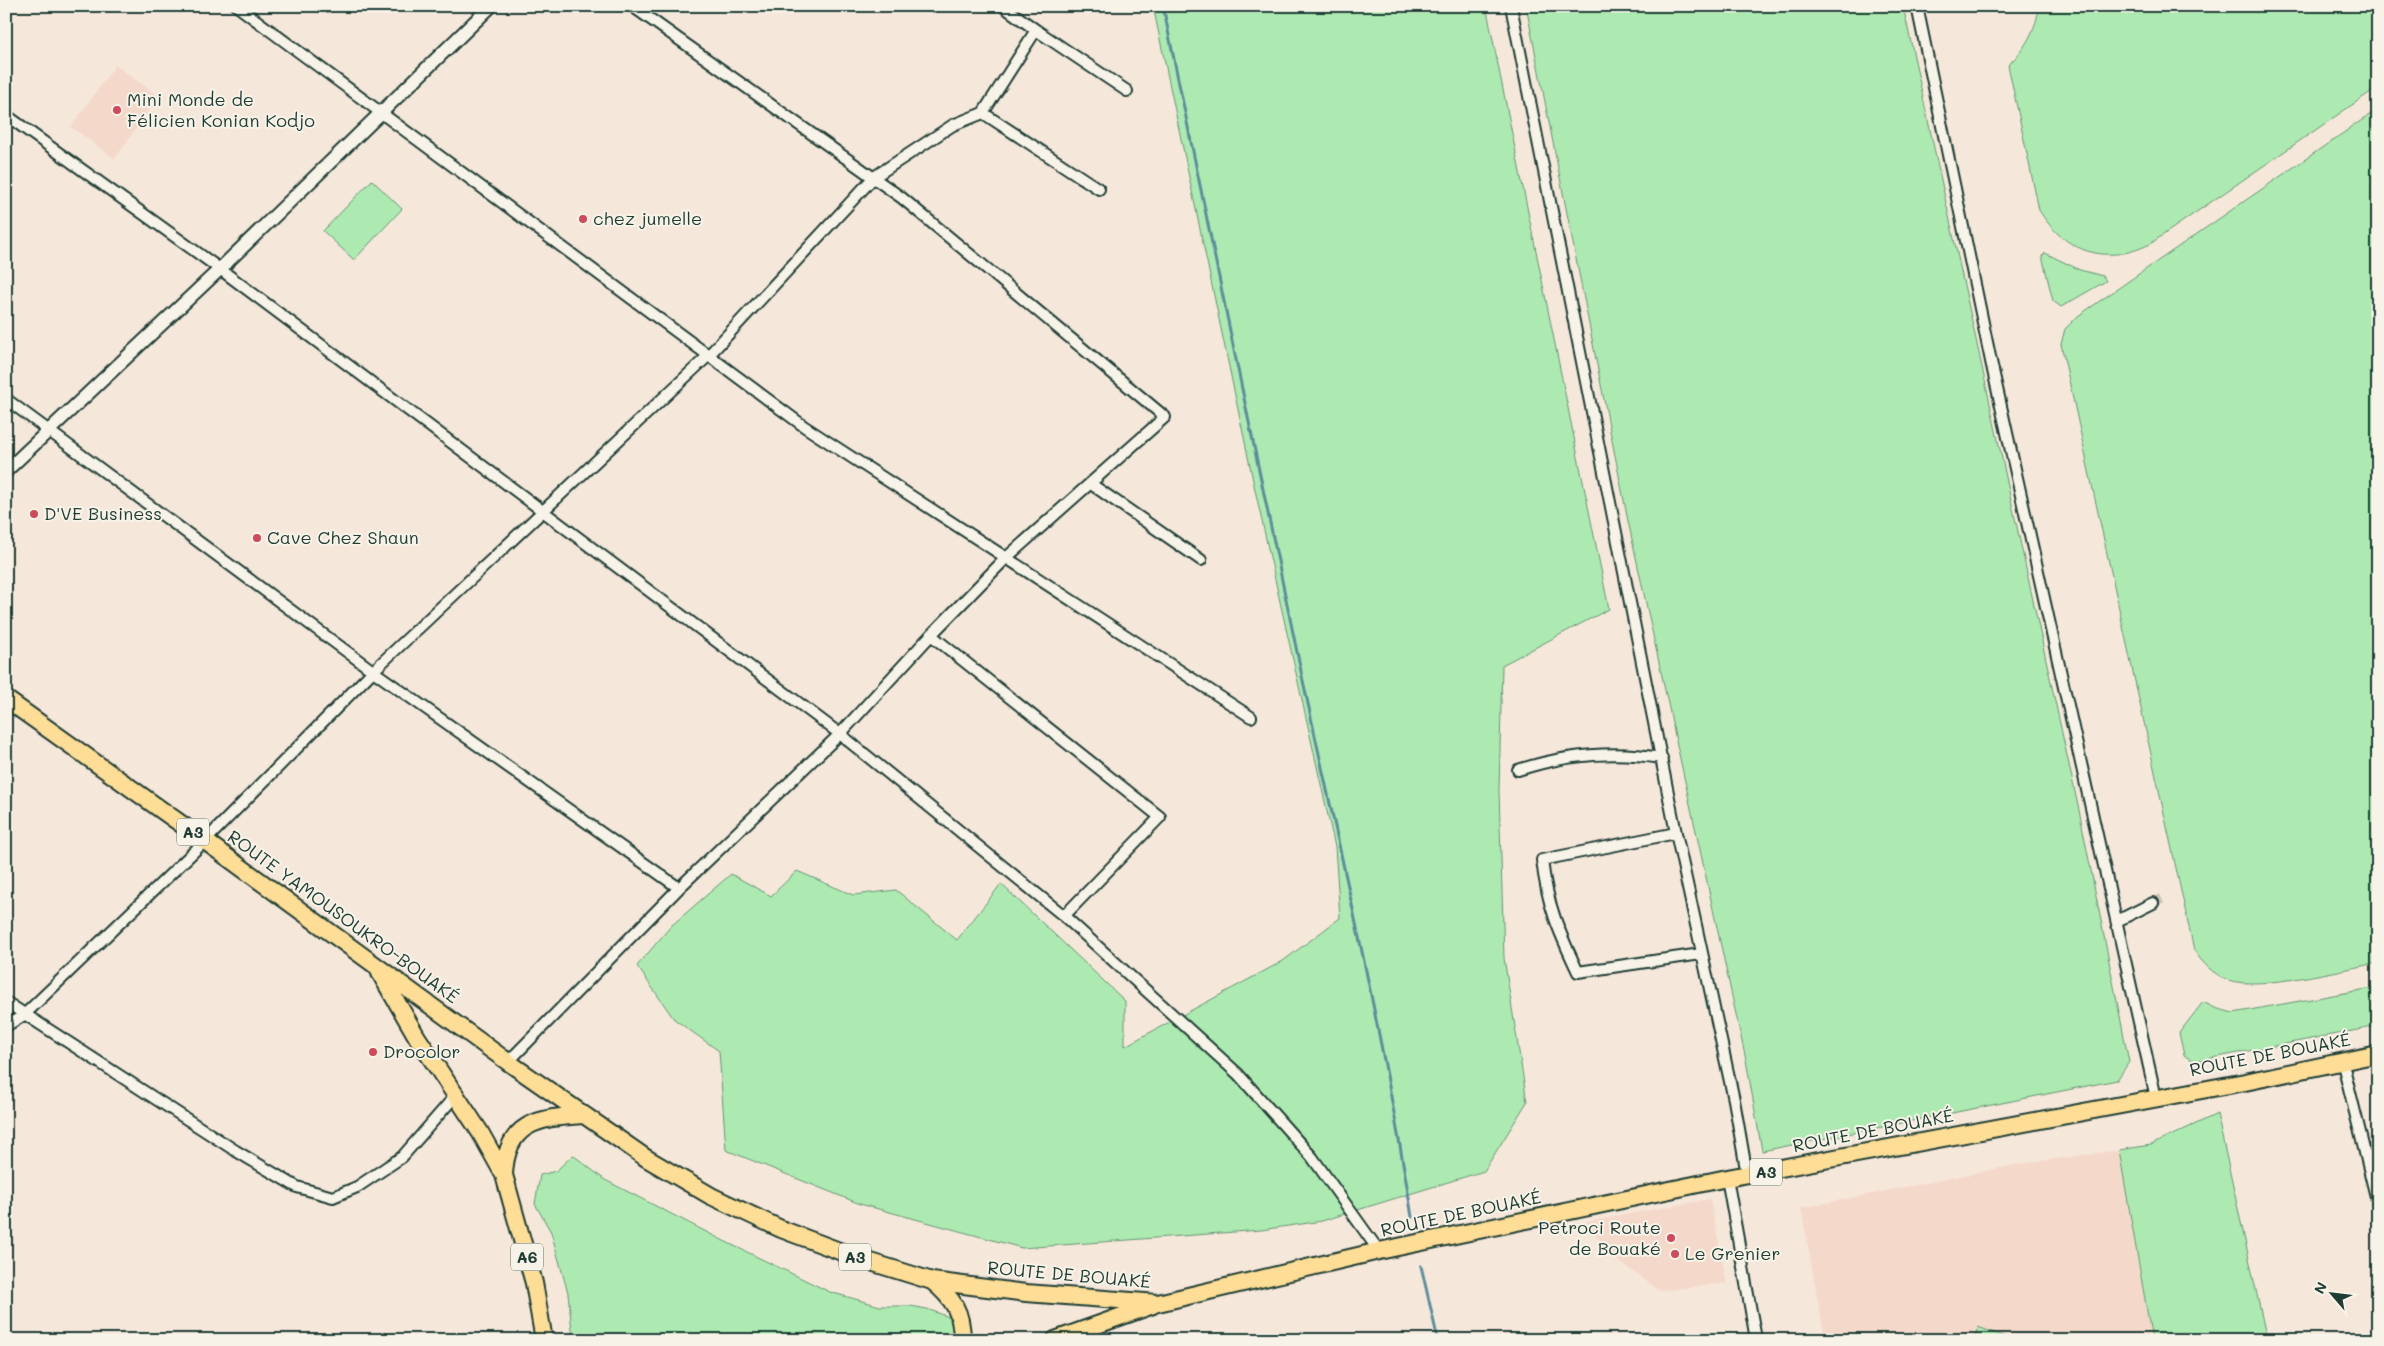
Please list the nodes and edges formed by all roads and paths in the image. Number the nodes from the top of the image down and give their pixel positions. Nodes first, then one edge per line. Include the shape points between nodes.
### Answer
1 (237, 6) edge
2 (491, 6) edge
3 (632, 6) edge
4 (1003, 6) edge
5 (1512, 6) edge
6 (1917, 6) edge
7 (1036, 30) junction
8 (1128, 91) dead end
9 (381, 113) junction
10 (983, 113) junction
11 (6, 115) edge
12 (874, 176) junction
13 (1099, 189) dead end
14 (220, 269) junction
15 (710, 355) junction
16 (6, 400) edge
17 (48, 430) junction
18 (6, 470) edge
19 (1091, 484) junction
20 (541, 511) junction
21 (1006, 558) junction
22 (1201, 560) dead end
23 (931, 635) junction
24 (373, 671) junction
25 (6, 699) edge
26 (1251, 717) dead end
27 (840, 734) junction
28 (1662, 758) junction
29 (1518, 770) dead end
30 (1676, 833) junction
31 (206, 841) junction
32 (679, 888) junction
33 (2153, 903) tunnel mouth
34 (1064, 916) junction
35 (2117, 921) junction
36 (1701, 954) junction
37 (378, 968) junction
38 (6, 1002) edge
39 (24, 1015) junction
40 (6, 1026) edge
41 (2378, 1054) edge
42 (2342, 1060) junction
43 (508, 1062) junction
44 (456, 1095) junction
45 (2156, 1098) junction
46 (583, 1115) junction
47 (504, 1175) junction
48 (1747, 1175) junction
49 (1726, 1178) junction
50 (2378, 1206) edge
51 (1379, 1251) junction
52 (932, 1281) junction
53 (1158, 1303) junction
54 (1756, 1339) edge
55 (544, 1340) edge
56 (962, 1340) edge
57 (1055, 1340) edge

1 - 9 street
2 - 9 street
3 - 12 street
4 - 7 street
5 - 28 street
6 - 35 street via 1992,366
7 - 8 street
7 - 10 street
9 - 14 street
9 - 15 street
10 - 12 street via 953,125
10 - 13 street
11 - 14 street
12 - 15 street
12 - 19 street via 1165,417
14 - 17 street
14 - 20 street
15 - 20 street
15 - 21 street via 805,427
16 - 17 street
17 - 18 street
17 - 24 street
19 - 21 street
19 - 22 street
20 - 24 street
20 - 27 street
21 - 23 street
21 - 26 street
23 - 27 street
23 - 34 street via 1160,817
24 - 31 street
24 - 32 street
25 - 31 highway, ROUTE YAMOUSOUKRO-BOUAKÉ / A3
27 - 32 street
27 - 34 street
28 - 29 street via 1590,753 1540,762
28 - 30 street
30 - 36 street
30 - 36 street via 1542,860 1546,892 1555,923 1578,972
31 - 37 highway, ROUTE YAMOUSOUKRO-BOUAKÉ / A3
31 - 39 street
32 - 43 street
33 - 35 street
34 - 51 street via 1238,1074 1312,1157
35 - 45 street
36 - 48 street via 1734,1100
37 - 43 highway, ROUTE YAMOUSOUKRO-BOUAKÉ / A3
37 - 44 highway, A6
38 - 39 street
39 - 40 street
39 - 44 street via 297,1187 333,1197 357,1187 402,1157
41 - 42 highway, ROUTE DE BOUAKÉ / A3
42 - 45 highway, ROUTE DE BOUAKÉ / A3
42 - 50 street
43 - 46 highway, ROUTE YAMOUSOUKRO-BOUAKÉ / A3
44 - 47 highway, A6
45 - 48 highway, ROUTE DE BOUAKÉ / A3
46 - 47 highway via 545,1118 525,1128 508,1150
46 - 52 highway, ROUTE DE BOUAKÉ / A3 via 646,1158 781,1229
47 - 55 highway, A6 via 534,1283
48 - 49 highway, ROUTE DE BOUAKÉ / A3
49 - 51 highway, ROUTE DE BOUAKÉ / A3
49 - 54 street
51 - 53 highway, ROUTE DE BOUAKÉ / A3
52 - 53 highway, ROUTE DE BOUAKÉ / A3 via 1026,1293
52 - 56 highway via 957,1307
53 - 57 highway

